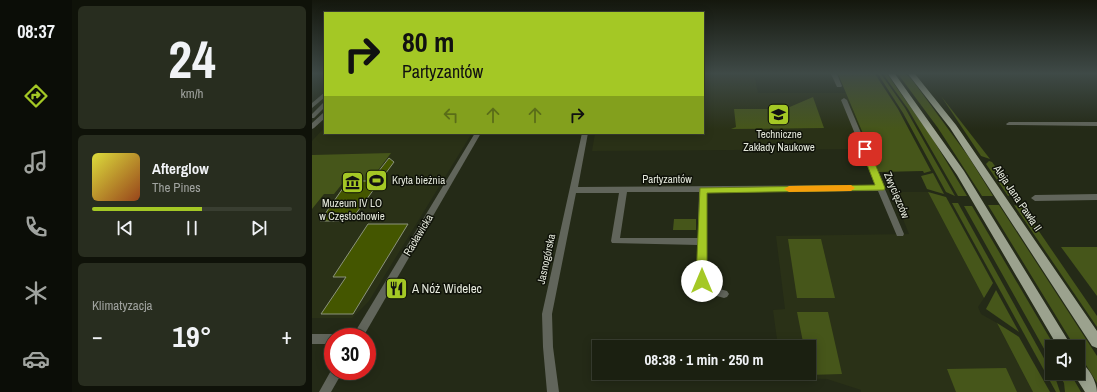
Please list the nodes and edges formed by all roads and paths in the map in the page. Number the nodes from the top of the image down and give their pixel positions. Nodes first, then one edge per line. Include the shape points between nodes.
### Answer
1 (906, 92) edge
2 (925, 92) edge
3 (324, 95) edge
4 (844, 100) dead end
5 (324, 105) edge
6 (312, 106) edge
7 (324, 115) edge
8 (312, 117) edge
9 (1009, 124) dead end
10 (1097, 124) edge
11 (312, 127) edge
12 (477, 134) edge
13 (585, 134) edge
14 (880, 188) junction
15 (573, 190) junction
16 (623, 190) junction
17 (703, 190) junction
18 (1097, 197) edge
19 (1034, 198) dead end
20 (900, 234) dead end
21 (702, 242) junction
22 (724, 294) dead end
23 (362, 328) edge
24 (312, 339) edge
25 (324, 339) edge
26 (1061, 340) edge
27 (1097, 342) edge
28 (1085, 379) edge
29 (332, 380) edge
30 (325, 392) edge
31 (553, 392) edge
32 (1093, 392) edge

1 - 26 main road via 954,162
2 - 27 main road, Aleja Jana Pawła II via 953,127
3 - 6 street
4 - 14 street, Zwycięzców
5 - 8 street
7 - 11 street
9 - 10 street
12 - 23 street, Racławicka
13 - 15 street, Jasnogórska
14 - 17 street, Partyzantów
14 - 20 street, Zwycięzców
15 - 16 street, Partyzantów
15 - 31 street, Jasnogórska via 547,314
16 - 17 street, Partyzantów
16 - 21 street via 615,241
17 - 21 street
18 - 19 street
21 - 22 street via 704,286 706,289
24 - 25 street
28 - 32 main road
29 - 30 street

